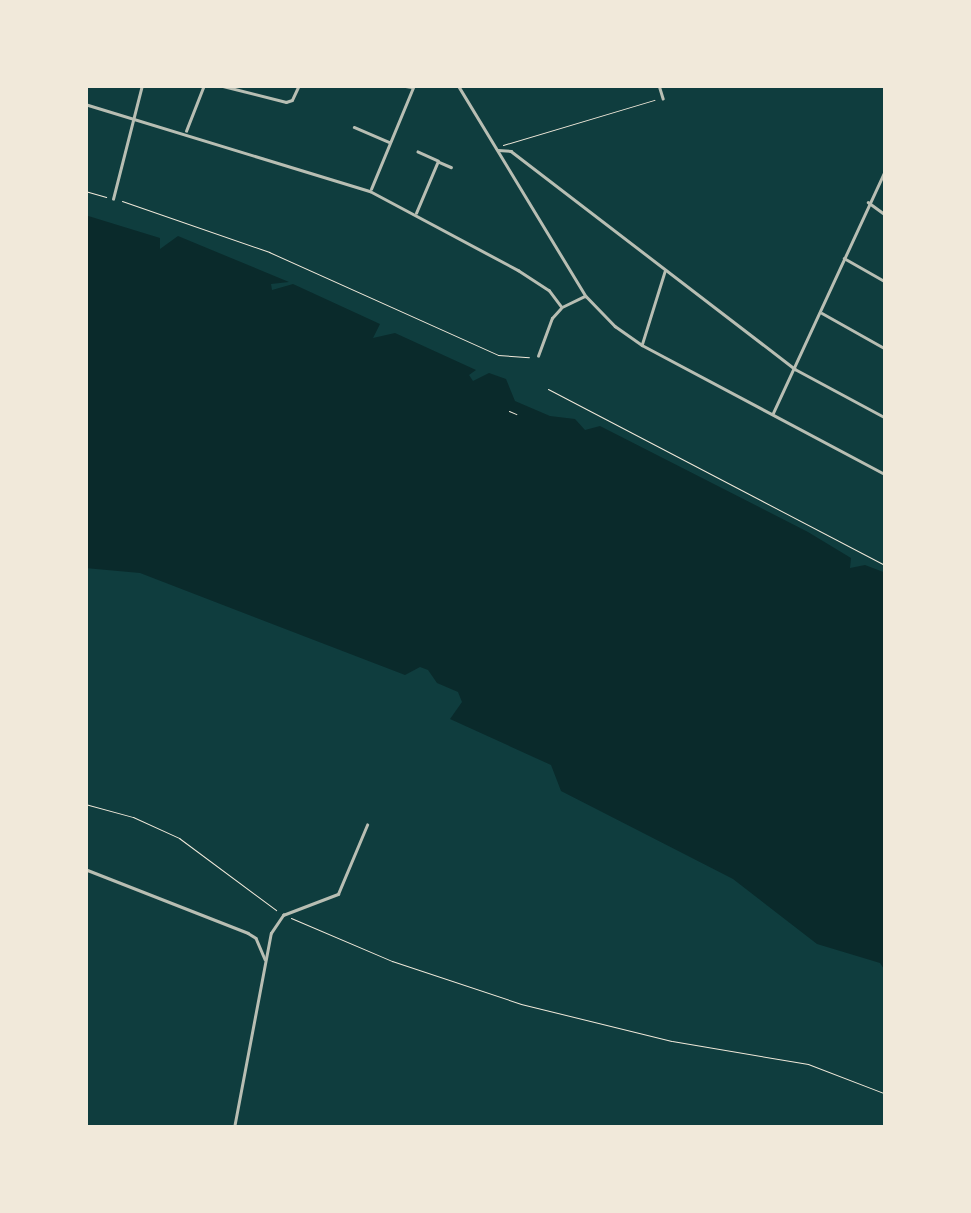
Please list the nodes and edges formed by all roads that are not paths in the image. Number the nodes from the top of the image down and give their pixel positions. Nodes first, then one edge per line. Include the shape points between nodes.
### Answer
1 (142, 85) edge
2 (204, 85) edge
3 (219, 85) edge
4 (299, 85) edge
5 (399, 85) edge
6 (458, 85) edge
7 (659, 85) edge
8 (414, 86) edge
9 (663, 98) road end
10 (85, 104) edge
11 (134, 118) junction
12 (354, 127) dead end
13 (185, 132) junction
14 (390, 142) junction
15 (498, 149) junction
16 (418, 152) dead end
17 (438, 162) junction
18 (452, 167) dead end
19 (886, 168) edge
20 (370, 190) junction
21 (113, 199) road end
22 (868, 202) junction
23 (416, 214) junction
24 (886, 215) edge
25 (843, 258) junction
26 (666, 268) junction
27 (886, 282) edge
28 (586, 296) junction
29 (562, 307) junction
30 (819, 312) junction
31 (642, 345) junction
32 (886, 349) edge
33 (538, 356) road end
34 (795, 369) junction
35 (773, 414) junction
36 (886, 418) edge
37 (886, 474) edge
38 (367, 826) dead end
39 (85, 869) edge
40 (266, 960) junction
41 (234, 1128) edge

1 - 11 street
2 - 13 street
3 - 4 street via 286,102
5 - 8 street
6 - 15 street
7 - 9 street
8 - 14 street
10 - 11 street
11 - 13 street
11 - 21 street
12 - 14 street
13 - 20 street
14 - 20 street
15 - 26 street
15 - 28 street
16 - 17 street
17 - 18 street
17 - 23 street
19 - 22 street
20 - 23 street
22 - 24 street
22 - 25 street
23 - 29 street via 518,270
25 - 27 street
25 - 30 street
26 - 31 street
26 - 34 street
28 - 29 street
28 - 31 street
29 - 33 street
30 - 32 street
30 - 34 street
31 - 35 street
34 - 35 street
34 - 36 street
35 - 37 street
38 - 40 street via 338,894 284,915 271,933
39 - 40 street via 248,933
40 - 41 street

